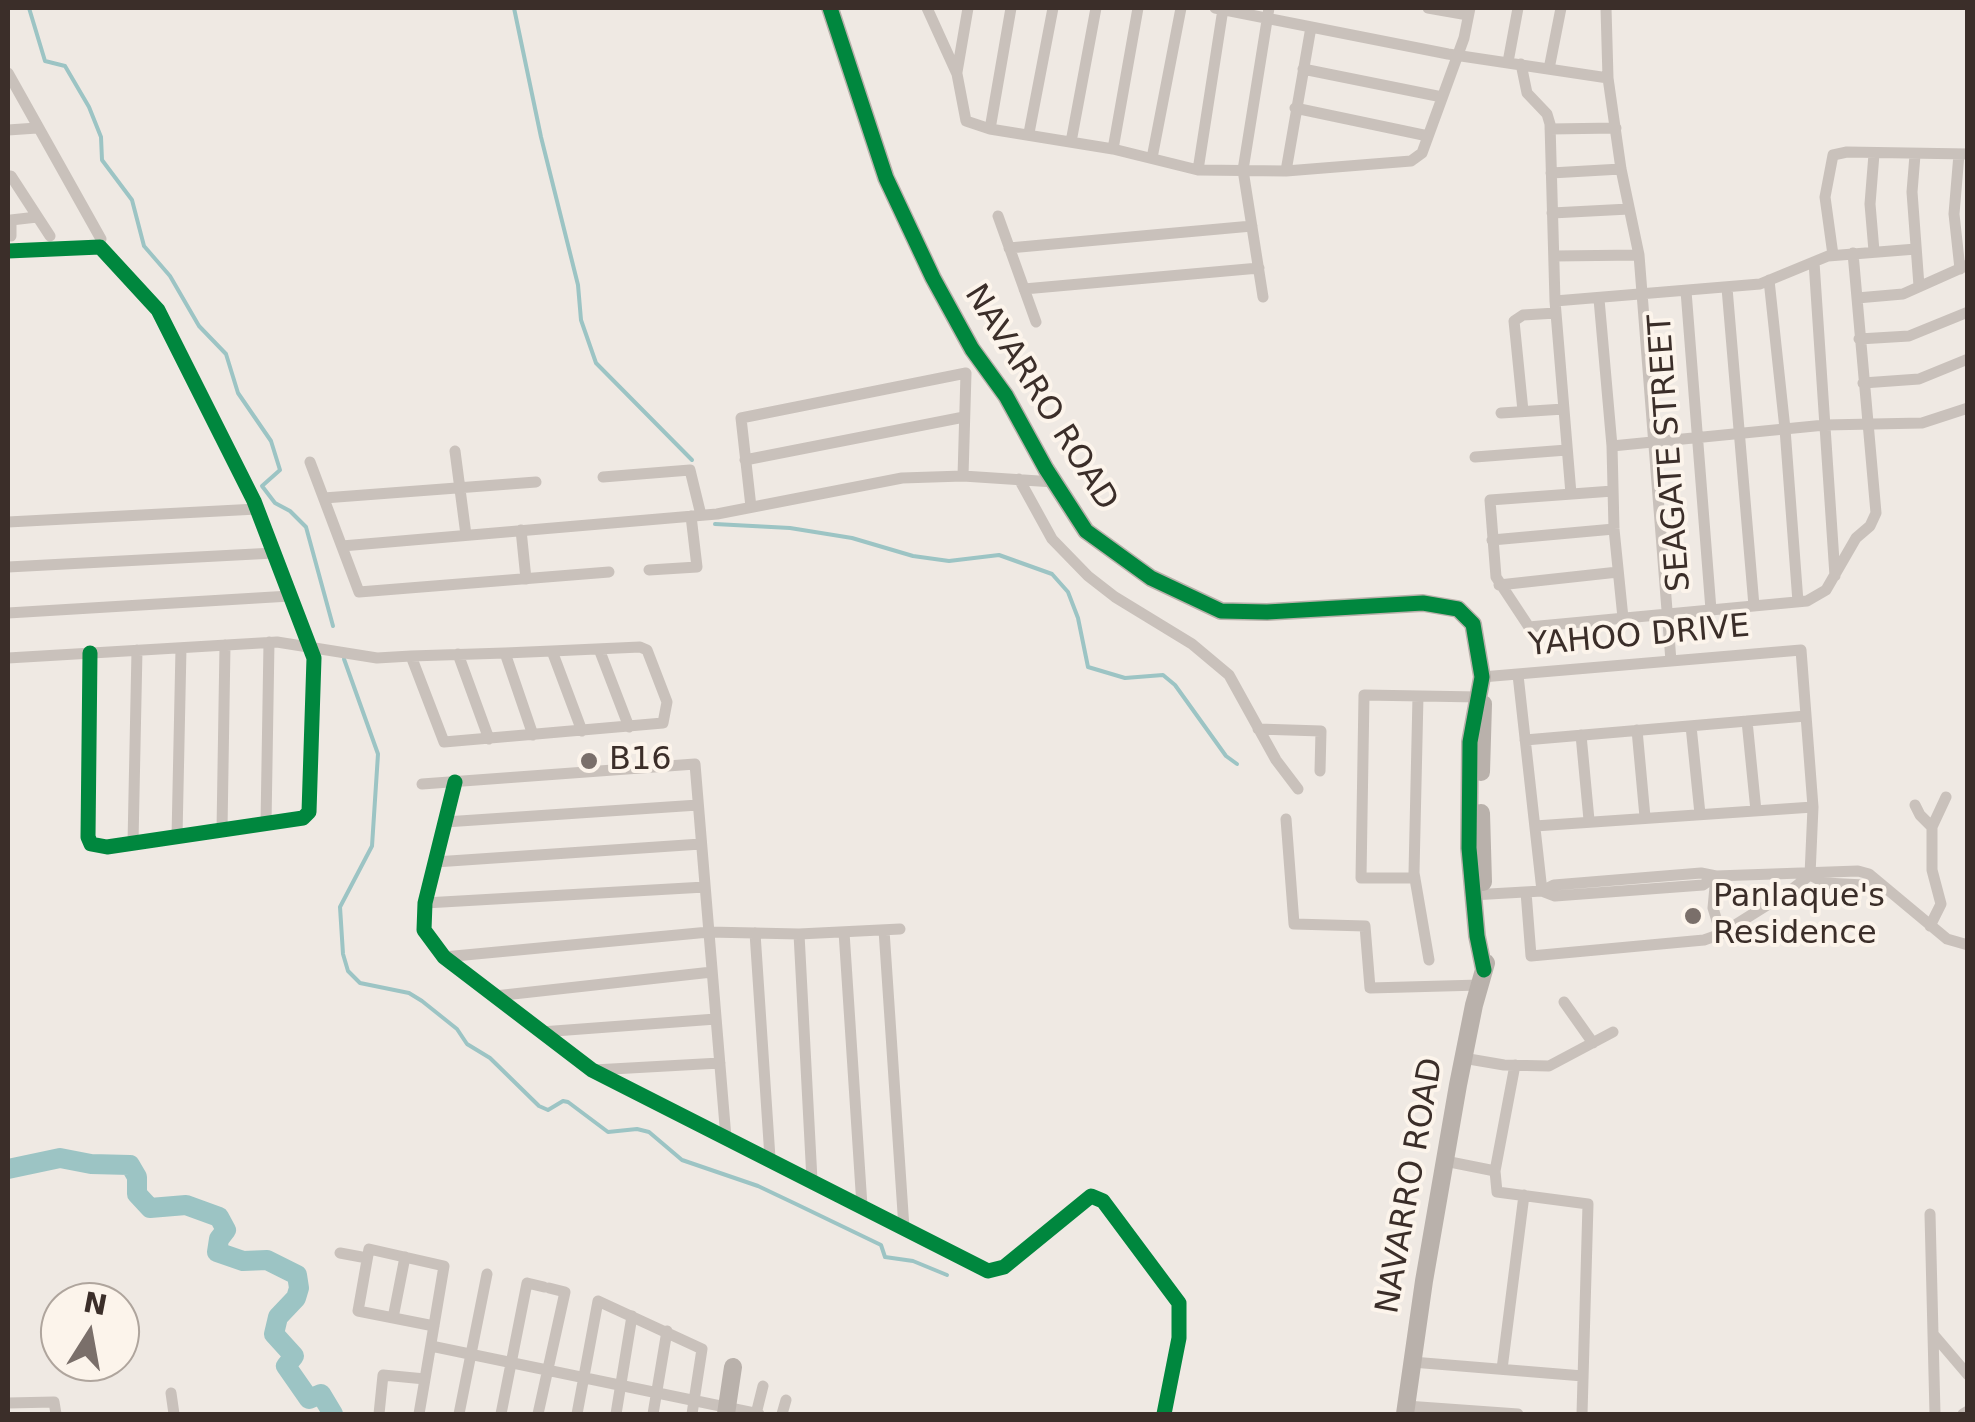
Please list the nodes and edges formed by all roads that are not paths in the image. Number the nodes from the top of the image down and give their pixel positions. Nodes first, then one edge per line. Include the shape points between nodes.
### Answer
1 (830, 8) edge
2 (927, 8) edge
3 (968, 8) edge
4 (1010, 8) edge
5 (1053, 8) edge
6 (1096, 8) edge
7 (1138, 8) edge
8 (1181, 8) edge
9 (1219, 8) edge
10 (1428, 8) edge
11 (1518, 8) edge
12 (1561, 8) edge
13 (1606, 8) edge
14 (1268, 12) edge
15 (1469, 12) edge
16 (1312, 27) junction
17 (1456, 56) junction
18 (1514, 63) junction
19 (1303, 69) junction
20 (1549, 69) junction
21 (8, 73) edge
22 (956, 74) junction
23 (1608, 78) junction
24 (1442, 97) junction
25 (1295, 108) junction
26 (37, 128) junction
27 (990, 128) junction
28 (1616, 128) junction
29 (1550, 129) junction
30 (8, 130) edge
31 (1029, 133) junction
32 (1428, 136) junction
33 (1070, 142) junction
34 (1113, 149) junction
35 (1874, 154) junction
36 (1963, 154) edge
37 (1915, 155) junction
38 (1152, 158) junction
39 (1621, 169) junction
40 (1198, 170) junction
41 (1242, 170) junction
42 (1286, 171) junction
43 (1551, 173) junction
44 (8, 176) edge
45 (1630, 209) junction
46 (1552, 213) junction
47 (998, 216) dead end
48 (37, 217) junction
49 (1252, 226) junction
50 (10, 236) dead end
51 (50, 236) dead end
52 (101, 239) dead end
53 (1010, 248) junction
54 (1916, 248) junction
55 (8, 251) edge
56 (1874, 251) junction
57 (1854, 253) junction
58 (1639, 255) junction
59 (1834, 255) junction
60 (1554, 256) junction
61 (1814, 262) junction
62 (1964, 267) edge
63 (1258, 268) junction
64 (1768, 280) junction
65 (1918, 286) junction
66 (1727, 288) junction
67 (1024, 289) junction
68 (1686, 292) junction
69 (1643, 296) junction
70 (1263, 297) dead end
71 (1598, 298) junction
72 (1857, 298) junction
73 (1555, 307) junction
74 (1968, 312) edge
75 (1036, 322) dead end
76 (1859, 339) junction
77 (1968, 360) edge
78 (1863, 383) junction
79 (1968, 408) edge
80 (1564, 409) junction
81 (1523, 411) junction
82 (1500, 413) dead end
83 (964, 417) junction
84 (1867, 425) junction
85 (1825, 426) junction
86 (1785, 430) junction
87 (1740, 434) junction
88 (1698, 438) junction
89 (1652, 442) junction
90 (1612, 446) junction
91 (1567, 450) junction
92 (455, 452) dead end
93 (1475, 457) dead end
94 (745, 460) junction
95 (310, 462) dead end
96 (602, 476) dead end
97 (963, 476) junction
98 (1018, 480) junction
99 (536, 482) dead end
100 (1054, 482) junction
101 (460, 488) junction
102 (1612, 491) junction
103 (1571, 494) junction
104 (324, 498) junction
105 (751, 507) junction
106 (258, 509) junction
107 (696, 516) junction
108 (8, 522) edge
109 (521, 530) junction
110 (1614, 530) junction
111 (466, 535) junction
112 (1492, 540) junction
113 (342, 546) junction
114 (274, 553) junction
115 (8, 567) edge
116 (649, 570) dead end
117 (609, 572) dead end
118 (1618, 572) junction
119 (1835, 576) junction
120 (526, 579) junction
121 (1499, 584) junction
122 (290, 596) junction
123 (1798, 602) junction
124 (1754, 606) junction
125 (1712, 610) junction
126 (8, 612) edge
127 (1667, 614) junction
128 (1622, 618) junction
129 (269, 642) junction
130 (225, 645) junction
131 (181, 648) junction
132 (310, 648) junction
133 (600, 649) junction
134 (136, 650) junction
135 (552, 650) junction
136 (505, 652) junction
137 (90, 653) junction
138 (458, 654) junction
139 (412, 656) junction
140 (8, 658) edge
141 (1671, 662) junction
142 (1518, 676) junction
143 (1482, 677) junction
144 (1418, 696) junction
145 (1479, 697) junction
146 (1806, 716) junction
147 (1748, 721) junction
148 (1691, 726) junction
149 (628, 727) junction
150 (1258, 729) junction
151 (1638, 730) junction
152 (582, 731) junction
153 (533, 735) junction
154 (1581, 735) junction
155 (488, 739) junction
156 (1526, 740) junction
157 (1320, 771) dead end
158 (455, 782) junction
159 (422, 784) dead end
160 (1298, 789) dead end
161 (1946, 798) dead end
162 (698, 804) junction
163 (1915, 805) dead end
164 (1813, 807) junction
165 (1756, 811) junction
166 (1700, 814) junction
167 (1645, 817) junction
168 (1286, 818) dead end
169 (1589, 820) junction
170 (445, 822) junction
171 (266, 824) junction
172 (1535, 826) junction
173 (1932, 827) junction
174 (222, 830) junction
175 (177, 837) junction
176 (133, 843) junction
177 (702, 844) junction
178 (436, 862) junction
179 (1810, 875) junction
180 (1716, 876) junction
181 (1415, 878) junction
182 (705, 887) junction
183 (1526, 892) junction
184 (1542, 892) junction
185 (1478, 895) junction
186 (425, 903) junction
187 (1930, 926) junction
188 (900, 929) dead end
189 (884, 930) junction
190 (709, 932) junction
191 (844, 932) junction
192 (755, 933) junction
193 (799, 934) junction
194 (1721, 934) junction
195 (1968, 945) edge
196 (444, 957) junction
197 (1429, 960) dead end
198 (712, 972) junction
199 (1482, 977) junction
200 (496, 996) junction
201 (1564, 1002) dead end
202 (716, 1018) junction
203 (541, 1032) junction
204 (1612, 1032) dead end
205 (1592, 1043) junction
206 (1463, 1058) junction
207 (720, 1062) junction
208 (1514, 1065) junction
209 (592, 1070) junction
210 (726, 1138) junction
211 (770, 1158) junction
212 (1445, 1161) junction
213 (1495, 1171) junction
214 (812, 1180) junction
215 (1524, 1195) junction
216 (862, 1206) junction
217 (1930, 1214) dead end
218 (904, 1228) junction
219 (340, 1252) dead end
220 (405, 1257) junction
221 (368, 1258) junction
222 (488, 1274) dead end
223 (632, 1316) junction
224 (393, 1318) junction
225 (434, 1326) junction
226 (666, 1331) junction
227 (1933, 1334) junction
228 (431, 1346) junction
229 (470, 1354) junction
230 (511, 1362) junction
231 (1412, 1362) junction
232 (733, 1368) dead end
233 (1502, 1369) junction
234 (547, 1370) junction
235 (1968, 1375) edge
236 (1584, 1376) junction
237 (584, 1377) junction
238 (426, 1379) junction
239 (621, 1385) junction
240 (763, 1386) dead end
241 (658, 1392) junction
242 (170, 1393) dead end
243 (694, 1399) junction
244 (786, 1400) dead end
245 (8, 1403) edge
246 (726, 1410) edge
247 (1405, 1410) edge
248 (56, 1414) edge
249 (174, 1414) edge
250 (379, 1414) edge
251 (420, 1414) edge
252 (459, 1414) edge
253 (500, 1414) edge
254 (538, 1414) edge
255 (577, 1414) edge
256 (616, 1414) edge
257 (653, 1414) edge
258 (692, 1414) edge
259 (758, 1414) edge
260 (782, 1414) edge
261 (1164, 1414) edge
262 (1518, 1414) edge
263 (1582, 1414) edge
264 (1935, 1414) edge

1 - 100 street, NAVARRO ROAD via 886,178 964,334
2 - 22 street
3 - 22 street
4 - 27 street
5 - 31 street
6 - 33 street
7 - 34 street
8 - 38 street
9 - 14 street
9 - 40 street
10 - 15 street
11 - 18 street
12 - 20 street
13 - 23 street
14 - 16 street
14 - 41 street
15 - 17 street
16 - 17 street
16 - 19 street
17 - 18 street
17 - 24 street
18 - 20 street
18 - 29 street
19 - 24 street
19 - 25 street
20 - 23 street
21 - 26 street
22 - 27 street via 966,122
23 - 28 street
24 - 32 street
25 - 32 street
25 - 42 street
26 - 30 street
26 - 52 street
27 - 31 street
28 - 29 street
28 - 39 street
29 - 43 street
31 - 33 street
32 - 42 street via 1411,161
33 - 34 street
34 - 38 street
35 - 37 street
35 - 56 street
35 - 59 street via 1830,158 1825,198
36 - 37 street
36 - 62 street via 1954,214
37 - 54 street
38 - 40 street
39 - 43 street
39 - 45 street
40 - 41 street
41 - 42 street
41 - 49 street
43 - 46 street
44 - 48 street
45 - 46 street
45 - 58 street
46 - 60 street
47 - 53 street
48 - 50 street via 11,220
48 - 51 street
49 - 53 street
49 - 63 street
53 - 67 street
54 - 56 street
54 - 65 street
55 - 106 street via 100,247 108,255 158,310
56 - 57 street
57 - 59 street
57 - 72 street
58 - 60 street
58 - 69 street
59 - 61 street
60 - 73 street
61 - 64 street
61 - 85 street
62 - 65 street
63 - 67 street
63 - 70 street
64 - 66 street
64 - 86 street
65 - 72 street via 1888,297
66 - 68 street
66 - 87 street
67 - 75 street
68 - 69 street
68 - 88 street, SEAGATE STREET
69 - 71 street
69 - 89 street
71 - 73 street
71 - 90 street
72 - 76 street
73 - 80 street
73 - 81 street via 1514,320
74 - 76 street via 1909,336
76 - 78 street
77 - 78 street via 1919,379
78 - 84 street
79 - 84 street via 1937,420
80 - 81 street
80 - 91 street
81 - 82 street
83 - 94 street
83 - 94 street via 966,373 740,418
83 - 97 street
84 - 85 street
84 - 119 street via 1876,513
85 - 86 street
85 - 119 street
86 - 87 street
86 - 123 street
87 - 88 street
87 - 124 street
88 - 89 street
88 - 125 street, SEAGATE STREET
89 - 90 street
89 - 127 street
90 - 102 street
91 - 93 street
91 - 103 street
92 - 101 street
94 - 105 street
95 - 104 street
96 - 107 street via 690,470
97 - 98 street
97 - 105 street via 902,478
98 - 100 street
98 - 150 street via 1070,558 1115,597 1212,658
99 - 101 street
100 - 143 street, NAVARRO ROAD via 1086,531 1109,550 1221,611 1423,603 1458,610 1474,624
101 - 104 street
101 - 111 street
102 - 103 street
102 - 110 street
103 - 112 street via 1490,500
104 - 113 street
105 - 107 street
106 - 108 street
106 - 114 street
107 - 109 street
107 - 116 street via 697,567
109 - 111 street
109 - 120 street
110 - 112 street
110 - 118 street
111 - 113 street
112 - 121 street
113 - 120 street via 359,592
114 - 115 street
114 - 122 street
117 - 120 street
118 - 121 street
118 - 128 street
119 - 123 street via 1826,590
121 - 128 street via 1529,627
122 - 126 street
122 - 132 street
123 - 124 street
124 - 125 street
125 - 127 street
127 - 128 street
127 - 141 street
129 - 130 street
129 - 132 street
129 - 171 street
130 - 131 street
130 - 174 street
131 - 134 street
131 - 175 street
132 - 139 street
132 - 171 street via 308,812
133 - 135 street
133 - 149 street
133 - 149 street via 647,650 668,702 663,723
134 - 137 street
134 - 176 street
135 - 136 street
135 - 152 street
136 - 138 street
136 - 153 street
137 - 140 street
137 - 176 street via 88,837 98,848
138 - 139 street
138 - 155 street
139 - 155 street via 444,742
141 - 142 street, YAHOO DRIVE
141 - 146 street, YAHOO DRIVE via 1801,650
142 - 143 street, YAHOO DRIVE
142 - 156 street
143 - 145 street, NAVARRO ROAD
144 - 145 street
144 - 181 street
144 - 181 street via 1364,695 1360,850 1361,878
145 - 185 street, NAVARRO ROAD via 1484,706
146 - 147 street
146 - 164 street
147 - 148 street
147 - 165 street
148 - 151 street
148 - 166 street
149 - 152 street
150 - 157 street via 1321,731
150 - 160 street
151 - 154 street
151 - 167 street
152 - 153 street
153 - 155 street
154 - 156 street
154 - 169 street
156 - 172 street
158 - 159 street
158 - 162 street via 695,764
158 - 170 street
161 - 173 street
162 - 170 street
162 - 177 street
163 - 173 street
164 - 165 street
164 - 179 street
165 - 166 street
166 - 167 street
167 - 169 street
168 - 199 street via 1294,924 1365,926 1370,988
169 - 172 street
170 - 178 street
171 - 174 street
172 - 184 street
173 - 187 street via 1941,904
174 - 175 street
175 - 176 street
177 - 178 street
177 - 182 street
178 - 186 street
179 - 180 street
179 - 187 street via 1869,874
179 - 194 street
180 - 184 street via 1554,885
180 - 194 street via 1713,908
181 - 197 street
182 - 186 street
182 - 190 street
183 - 184 street
183 - 185 street
183 - 194 street via 1531,956
185 - 199 street, NAVARRO ROAD via 1488,954
186 - 196 street via 424,930
187 - 195 street
188 - 189 street
189 - 191 street
189 - 218 street
190 - 192 street
190 - 196 street
190 - 198 street
191 - 193 street
191 - 216 street
192 - 193 street
192 - 211 street
193 - 214 street
196 - 200 street
198 - 200 street
198 - 202 street
199 - 206 street, NAVARRO ROAD
200 - 203 street
201 - 205 street
202 - 203 street
202 - 207 street
203 - 209 street
204 - 205 street
205 - 208 street via 1549,1066
206 - 208 street
206 - 212 street, NAVARRO ROAD
207 - 209 street
207 - 210 street
208 - 213 street
209 - 210 street
210 - 211 street
211 - 214 street
212 - 213 street
212 - 231 street, NAVARRO ROAD
213 - 215 street via 1496,1192
214 - 216 street
215 - 233 street
215 - 236 street via 1588,1204
216 - 218 street
217 - 227 street
218 - 261 street via 988,1271 1004,1267 1091,1196 1103,1202 1179,1303
219 - 221 street
220 - 221 street via 369,1249
220 - 224 street
220 - 225 street via 444,1266
221 - 224 street via 358,1311
222 - 229 street
223 - 226 street
223 - 237 street via 598,1301
223 - 239 street
224 - 225 street
225 - 228 street
226 - 241 street
226 - 243 street via 702,1349
227 - 235 street
227 - 264 street
228 - 229 street
228 - 238 street
229 - 230 street
229 - 252 street
230 - 234 street
230 - 234 street via 527,1283 565,1292
230 - 253 street
231 - 233 street
231 - 247 street, NAVARRO ROAD
232 - 246 street
233 - 236 street
234 - 237 street
234 - 254 street
236 - 263 street
237 - 239 street
237 - 255 street
238 - 250 street via 383,1375
238 - 251 street
239 - 241 street
239 - 256 street
240 - 259 street
241 - 243 street
241 - 257 street
242 - 249 street
243 - 246 street
243 - 258 street
244 - 260 street
245 - 248 street via 54,1402
246 - 259 street
247 - 262 street

